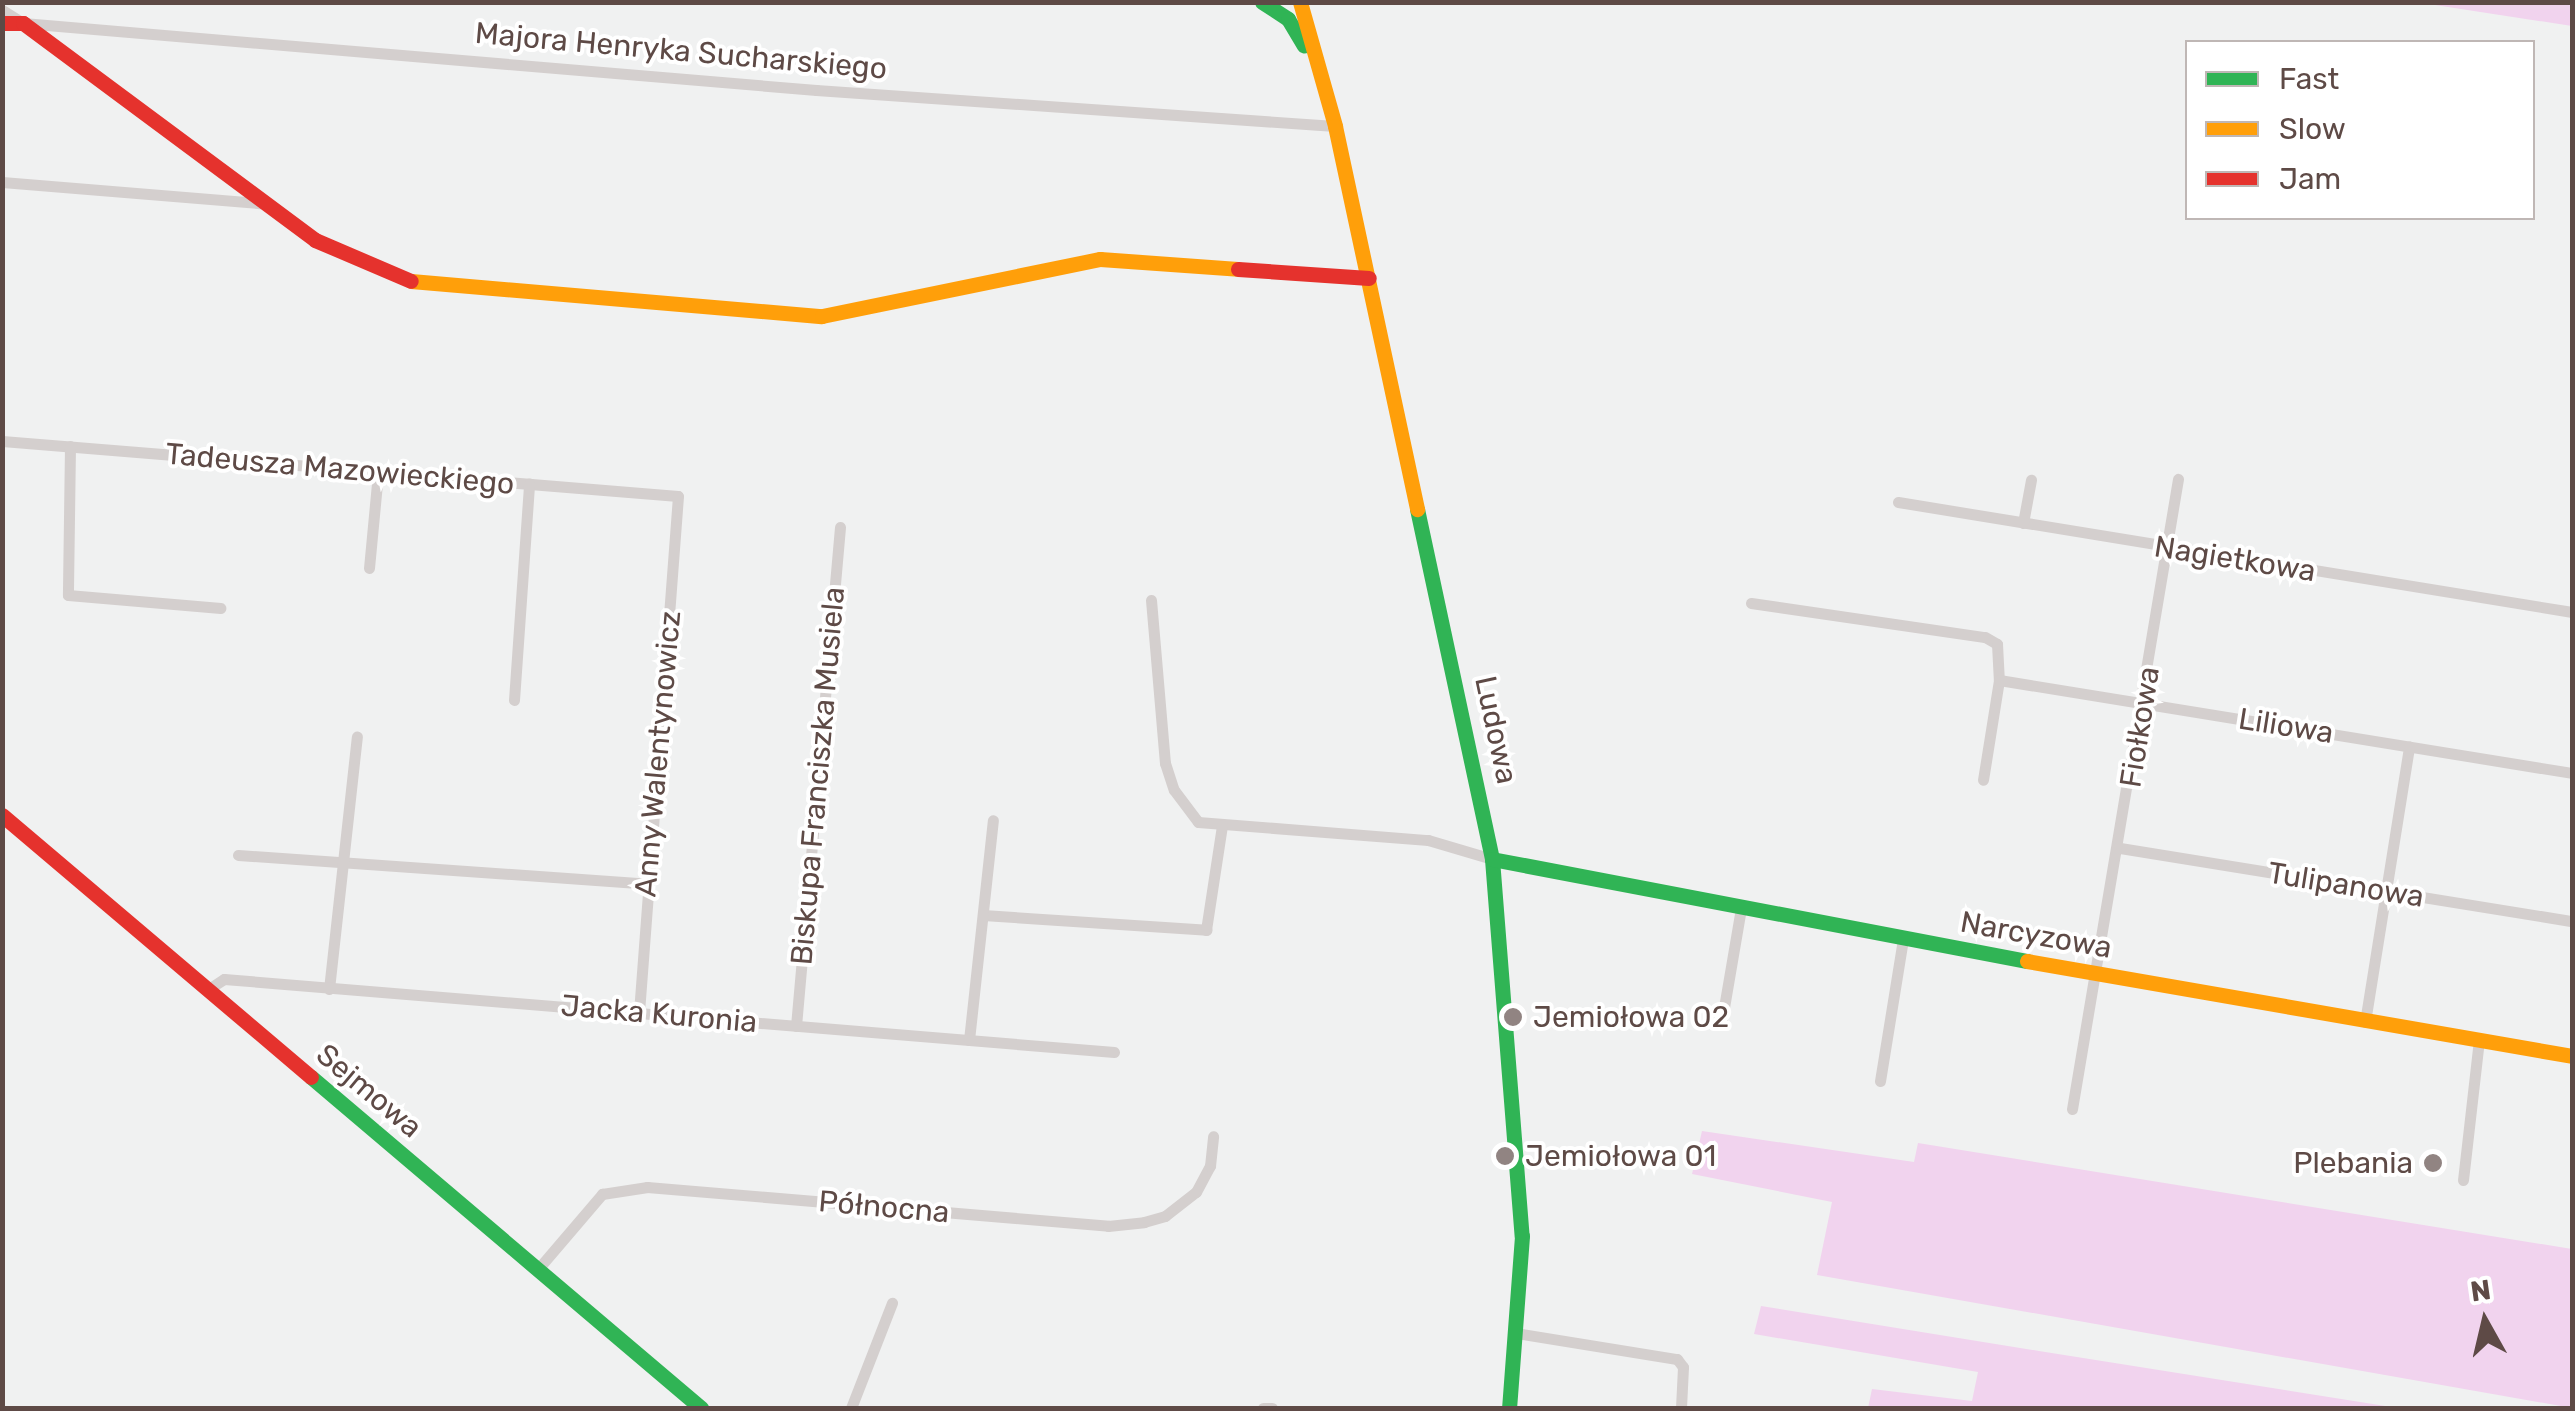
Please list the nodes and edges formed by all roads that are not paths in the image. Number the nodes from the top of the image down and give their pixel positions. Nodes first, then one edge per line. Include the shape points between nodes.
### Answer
1 (1300, 2) edge
2 (1269, 7) edge
3 (2, 10) edge
4 (2, 23) edge
5 (23, 24) junction
6 (1321, 75) junction
7 (1335, 126) junction
8 (2, 182) edge
9 (260, 203) junction
10 (1369, 278) junction
11 (2, 441) edge
12 (70, 446) junction
13 (378, 473) junction
14 (2178, 479) dead end
15 (2031, 480) dead end
16 (528, 484) junction
17 (678, 496) joint
18 (1898, 502) dead end
19 (2023, 522) junction
20 (840, 527) dead end
21 (2168, 548) junction
22 (370, 568) dead end
23 (1151, 600) dead end
24 (1751, 602) dead end
25 (220, 608) dead end
26 (2572, 612) edge
27 (2000, 680) junction
28 (514, 700) dead end
29 (2144, 703) junction
30 (357, 737) dead end
31 (2409, 746) junction
32 (2572, 772) edge
33 (1983, 780) dead end
34 (2, 815) edge
35 (993, 820) dead end
36 (1222, 825) junction
37 (2120, 848) junction
38 (238, 855) dead end
39 (1492, 859) junction
40 (340, 863) junction
41 (648, 884) junction
42 (2388, 893) junction
43 (1740, 908) junction
44 (983, 915) junction
45 (2572, 921) edge
46 (1903, 939) junction
47 (2094, 973) junction
48 (329, 989) junction
49 (206, 990) junction
50 (639, 1012) junction
51 (2365, 1022) junction
52 (1721, 1025) dead end
53 (796, 1026) junction
54 (969, 1040) junction
55 (2480, 1040) junction
56 (1114, 1052) dead end
57 (2572, 1056) edge
58 (1880, 1080) dead end
59 (2072, 1109) dead end
60 (1213, 1136) dead end
61 (2463, 1180) dead end
62 (538, 1269) junction
63 (892, 1303) dead end
64 (1516, 1332) junction
65 (702, 1408) edge
66 (851, 1408) edge
67 (1263, 1408) edge
68 (1272, 1408) edge
69 (1509, 1408) edge
70 (1681, 1408) edge

1 - 2 street, Ludowa
1 - 6 street, Ludowa
2 - 6 street, Ludowa via 1288,19
3 - 5 street, Majora Henryka Sucharskiego
4 - 5 street, Majora Henryka Sucharskiego
5 - 7 street, Majora Henryka Sucharskiego
5 - 9 street
6 - 7 street, Ludowa
7 - 10 street, Ludowa
8 - 9 street
9 - 10 street via 328,248 419,284 814,316 1107,260
10 - 39 street, Ludowa
11 - 12 street, Tadeusza Mazowieckiego
12 - 13 street, Tadeusza Mazowieckiego
12 - 25 street via 68,595
13 - 16 street, Tadeusza Mazowieckiego
13 - 22 street
14 - 21 street, Fiołkowa
15 - 19 street
16 - 17 street, Tadeusza Mazowieckiego
16 - 28 street
17 - 41 street, Anny Walentynowicz
18 - 19 street, Nagietkowa
19 - 21 street, Nagietkowa
20 - 53 street, Biskupa Franciszka Musiela
21 - 26 street, Nagietkowa
21 - 29 street, Fiołkowa
23 - 36 street via 1169,778 1198,822
24 - 27 street via 1985,637 2002,656
27 - 29 street, Liliowa
27 - 33 street
29 - 31 street, Liliowa
29 - 37 street, Fiołkowa
30 - 40 street
31 - 32 street, Liliowa
31 - 42 street
34 - 49 street, Sejmowa
35 - 44 street
36 - 39 street via 1428,840
36 - 44 street via 1206,930
37 - 42 street, Tulipanowa
37 - 47 street, Fiołkowa
38 - 40 street
39 - 43 street, Narcyzowa
39 - 64 street, Ludowa via 1522,1236
40 - 41 street
40 - 48 street
41 - 50 street, Anny Walentynowicz
42 - 45 street, Tulipanowa
42 - 51 street
43 - 46 street, Narcyzowa
43 - 52 street
44 - 54 street
46 - 47 street, Narcyzowa
46 - 58 street
47 - 51 street, Narcyzowa
47 - 59 street, Fiołkowa
48 - 49 street, Jacka Kuronia via 224,980
48 - 50 street, Jacka Kuronia
49 - 62 street, Sejmowa
50 - 53 street, Jacka Kuronia
51 - 55 street, Narcyzowa
53 - 54 street, Jacka Kuronia
54 - 56 street, Jacka Kuronia
55 - 57 street, Narcyzowa
55 - 61 street
60 - 62 street, Północna via 1210,1166 1196,1192 1165,1216 1144,1222 1108,1226 647,1187 602,1194
62 - 65 street, Sejmowa
63 - 66 street
64 - 69 street, Ludowa
64 - 70 street via 1677,1358 1683,1367
67 - 68 street

